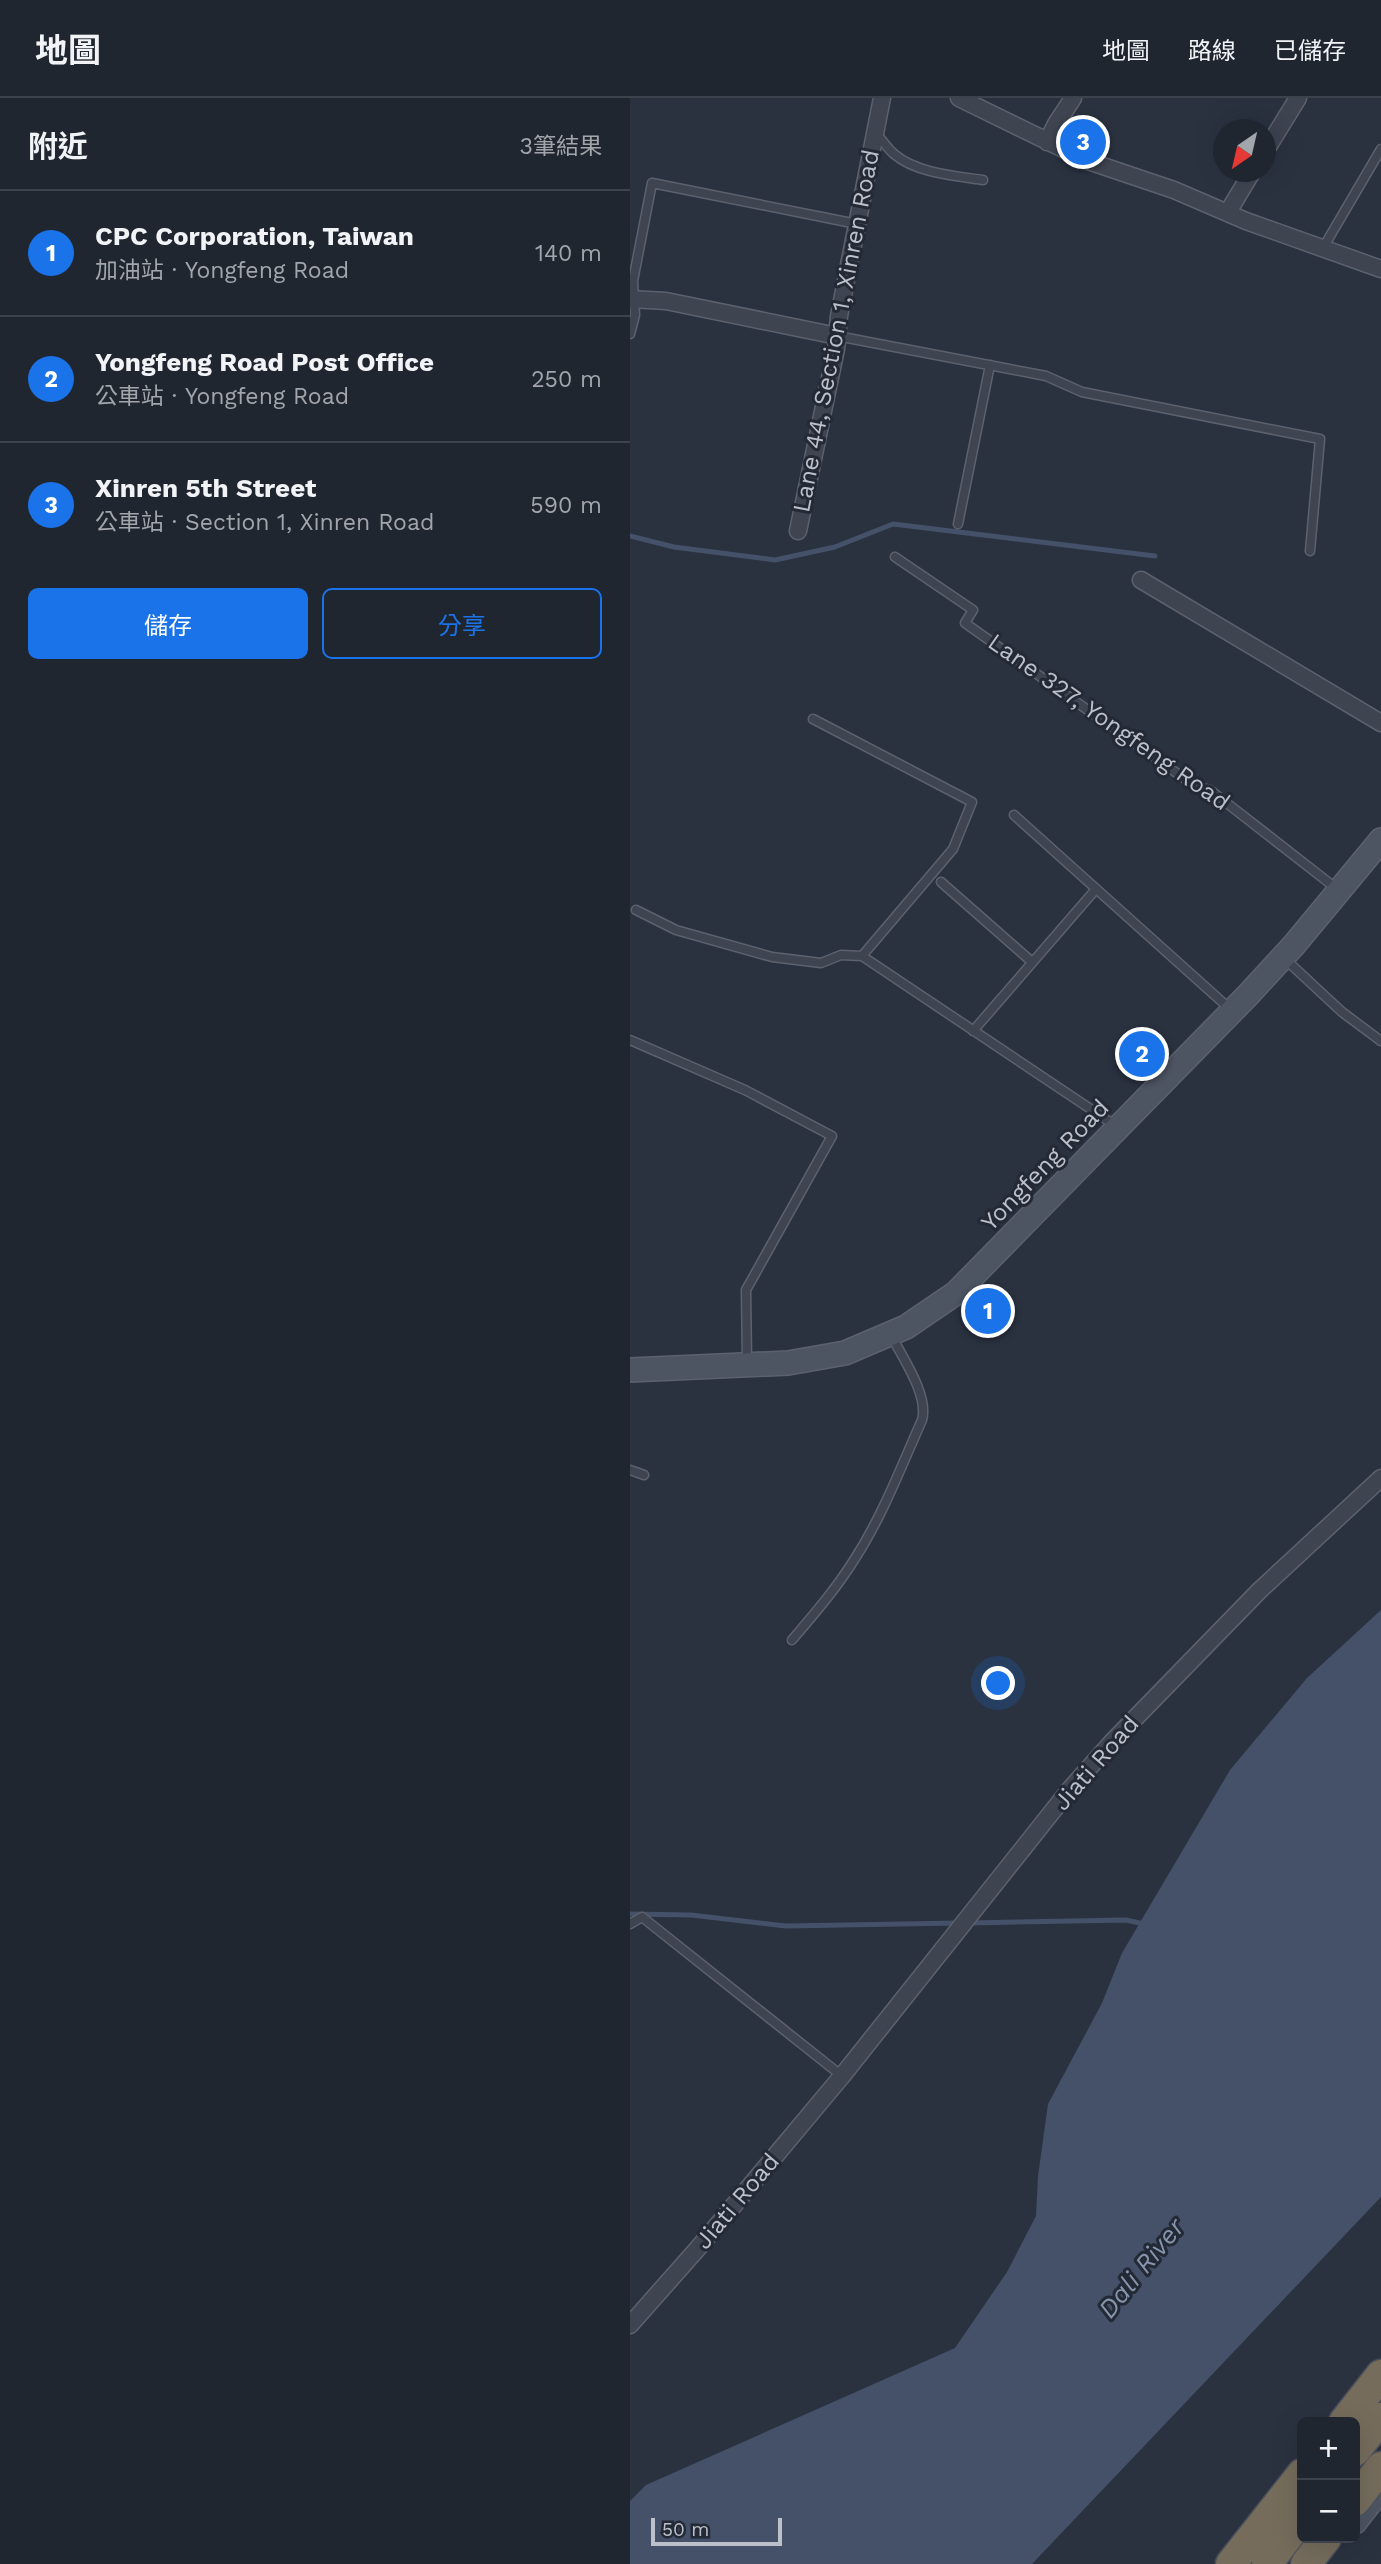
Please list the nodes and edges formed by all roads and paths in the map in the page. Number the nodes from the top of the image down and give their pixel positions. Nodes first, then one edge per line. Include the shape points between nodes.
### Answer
1 (882, 98) edge
2 (959, 98) edge
3 (1073, 98) edge
4 (1298, 98) edge
5 (874, 131) junction
6 (1276, 133) edge
7 (1047, 142) junction
8 (1381, 149) edge
9 (983, 180) dead end
10 (1246, 182) edge
11 (1227, 212) junction
12 (857, 224) junction
13 (1323, 248) junction
14 (1381, 269) edge
15 (632, 299) edge
16 (630, 334) edge
17 (837, 336) junction
18 (990, 365) junction
19 (958, 524) dead end
20 (798, 531) dead end
21 (1310, 551) dead end
22 (895, 556) dead end
23 (1141, 580) dead end
24 (813, 719) dead end
25 (1381, 723) edge
26 (1014, 815) dead end
27 (1381, 840) edge
28 (941, 881) dead end
29 (1096, 889) junction
30 (1339, 891) junction
31 (636, 910) dead end
32 (862, 956) junction
33 (1283, 957) junction
34 (1032, 961) junction
35 (1232, 1011) junction
36 (973, 1031) junction
37 (630, 1041) edge
38 (1381, 1041) edge
39 (1118, 1127) junction
40 (891, 1335) junction
41 (747, 1364) junction
42 (630, 1370) edge
43 (630, 1470) edge
44 (644, 1475) dead end
45 (1381, 1478) edge
46 (792, 1640) dead end
47 (630, 1924) edge
48 (842, 2076) junction
49 (630, 2325) edge
50 (1381, 2375) edge
51 (1381, 2397) edge
52 (1348, 2417) edge
53 (1381, 2418) edge
54 (1360, 2424) edge
55 (1360, 2445) edge
56 (1381, 2467) edge
57 (1297, 2480) edge
58 (1381, 2488) edge
59 (1360, 2494) edge
60 (1297, 2501) edge
61 (1360, 2515) edge
62 (1297, 2524) edge
63 (1322, 2543) edge
64 (1338, 2543) edge
65 (1230, 2564) edge
66 (1246, 2564) edge
67 (1266, 2564) edge
68 (1306, 2564) edge
69 (1322, 2564) edge

1 - 5 street, Lane 44, Section 1, Xinren Road
2 - 7 street
3 - 7 street
4 - 6 street
5 - 9 lane, Lane 44, Section 1, Xinren Road via 905,161
5 - 12 street, Lane 44, Section 1, Xinren Road
7 - 11 street
8 - 13 lane
10 - 11 street
11 - 13 street
12 - 15 lane via 652,183
12 - 17 street, Lane 44, Section 1, Xinren Road
13 - 14 street
15 - 16 lane via 635,315
15 - 17 street via 666,301
17 - 18 lane
17 - 20 street, Lane 44, Section 1, Xinren Road
18 - 19 lane
18 - 21 lane via 1046,376 1083,392 1320,439
22 - 30 lane, Lane 327, Yongfeng Road via 974,610 965,623 1195,786 1210,790
23 - 25 street
24 - 32 lane via 972,802 953,849
26 - 29 lane
27 - 30 street, Yongfeng Road
28 - 34 lane
29 - 34 lane
29 - 35 lane
30 - 33 street, Yongfeng Road
31 - 32 lane via 676,930 772,957 821,963 841,955
32 - 36 lane
33 - 35 street, Yongfeng Road
33 - 38 lane
34 - 36 lane
35 - 39 street, Yongfeng Road
36 - 39 lane
37 - 41 lane via 745,1090 832,1136 746,1290
39 - 40 street, Yongfeng Road via 956,1293
40 - 41 street, Yongfeng Road via 845,1353 788,1363
40 - 46 lane via 919,1390 925,1410 922,1420 856,1558
41 - 42 street, Yongfeng Road
43 - 44 lane
45 - 48 street, Jiati Road via 1260,1590 1112,1742
47 - 48 lane via 642,1917
48 - 49 street, Jiati Road
50 - 52 highway
51 - 54 street
53 - 55 highway
56 - 59 highway
57 - 65 highway
58 - 61 street
60 - 66 street
62 - 67 highway
63 - 68 highway
64 - 69 street

